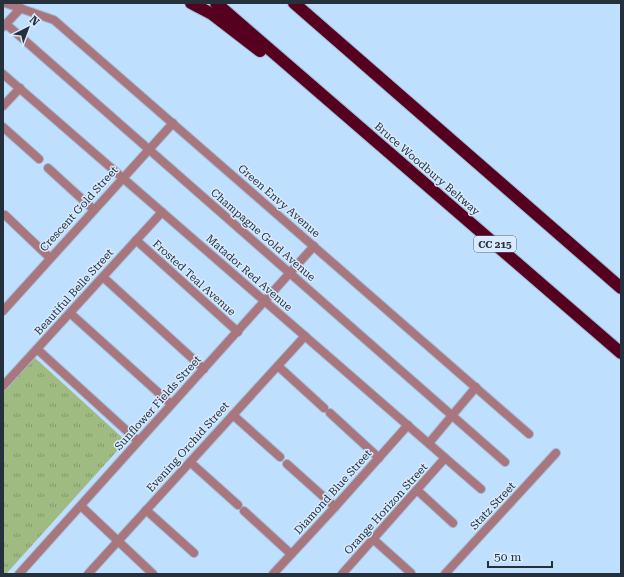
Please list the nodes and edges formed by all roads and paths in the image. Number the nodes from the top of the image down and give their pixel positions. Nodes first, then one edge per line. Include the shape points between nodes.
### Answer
1 (5, 3) edge
2 (191, 3) edge
3 (216, 3) edge
4 (294, 3) edge
5 (307, 3) edge
6 (21, 8) junction
7 (4, 26) edge
8 (371, 70) junction
9 (3, 74) edge
10 (20, 88) junction
11 (3, 106) edge
12 (173, 123) junction
13 (3, 127) edge
14 (368, 135) junction
15 (149, 150) junction
16 (39, 159) dead end
17 (48, 168) dead end
18 (122, 178) junction
19 (94, 210) junction
20 (162, 212) junction
21 (5, 216) dead end
22 (136, 240) junction
23 (314, 246) junction
24 (50, 258) junction
25 (290, 273) junction
26 (103, 277) junction
27 (621, 288) edge
28 (265, 301) junction
29 (4, 307) edge
30 (70, 313) junction
31 (238, 332) junction
32 (306, 336) junction
33 (37, 349) junction
34 (621, 353) edge
35 (278, 366) junction
36 (204, 369) junction
37 (3, 386) edge
38 (476, 387) junction
39 (171, 404) junction
40 (233, 415) junction
41 (453, 415) junction
42 (408, 425) junction
43 (529, 434) dead end
44 (138, 441) junction
45 (429, 443) junction
46 (556, 453) dead end
47 (280, 457) dead end
48 (379, 458) junction
49 (446, 458) junction
50 (190, 462) junction
51 (505, 462) dead end
52 (287, 464) dead end
53 (481, 489) dead end
54 (417, 490) junction
55 (81, 506) junction
56 (335, 507) junction
57 (146, 510) junction
58 (453, 523) dead end
59 (373, 539) junction
60 (118, 541) junction
61 (194, 553) dead end
62 (291, 554) junction
63 (411, 573) dead end
64 (19, 574) edge
65 (88, 574) edge
66 (153, 574) edge
67 (273, 574) edge
68 (342, 574) edge
69 (445, 574) edge

1 - 6 street, Green Envy Avenue
2 - 14 highway via 212,14
3 - 14 highway, Bruce Woodbury Beltway / CC 215
4 - 8 highway
5 - 8 highway
6 - 7 street
6 - 12 street, Green Envy Avenue via 54,20
7 - 15 street, Champagne Gold Avenue
8 - 27 highway
9 - 10 street, Matador Red Avenue
10 - 11 street
10 - 18 street, Matador Red Avenue
12 - 15 street, Crescent Gold Street
12 - 23 street, Green Envy Avenue
13 - 16 street
14 - 34 highway, Bruce Woodbury Beltway / CC 215
15 - 18 street, Crescent Gold Street
15 - 25 street, Champagne Gold Avenue
17 - 19 street
18 - 19 street, Crescent Gold Street
18 - 20 street, Matador Red Avenue
19 - 24 street, Crescent Gold Street
20 - 22 street, Beautiful Belle Street
20 - 28 street, Matador Red Avenue
21 - 24 street
22 - 26 street, Beautiful Belle Street
22 - 31 street, Frosted Teal Avenue
23 - 25 street, Sunflower Fields Street
23 - 38 street, Green Envy Avenue
24 - 29 street, Crescent Gold Street
25 - 28 street, Sunflower Fields Street
25 - 41 street, Champagne Gold Avenue
26 - 30 street, Beautiful Belle Street
26 - 36 street
28 - 31 street, Sunflower Fields Street
28 - 32 street, Matador Red Avenue
30 - 33 street, Beautiful Belle Street
30 - 39 street
31 - 36 street, Sunflower Fields Street
32 - 35 street, Evening Orchid Street
32 - 42 street, Matador Red Avenue
33 - 37 street, Beautiful Belle Street
33 - 44 street
35 - 40 street, Evening Orchid Street
35 - 48 street
36 - 39 street, Sunflower Fields Street
38 - 41 street
38 - 43 street, Green Envy Avenue
39 - 44 street, Sunflower Fields Street
40 - 47 street
40 - 50 street, Evening Orchid Street
41 - 45 street
41 - 51 street, Champagne Gold Avenue
42 - 45 street, Matador Red Avenue
42 - 48 street, Diamond Blue Street
44 - 55 street, Sunflower Fields Street
45 - 49 street, Matador Red Avenue
46 - 69 street, Statz Street
48 - 56 street, Diamond Blue Street
49 - 53 street, Matador Red Avenue
49 - 54 street, Orange Horizon Street
50 - 57 street, Evening Orchid Street
50 - 62 street
52 - 56 street
54 - 58 street
54 - 59 street, Orange Horizon Street
55 - 60 street
55 - 64 street, Sunflower Fields Street
56 - 62 street, Diamond Blue Street
57 - 60 street, Evening Orchid Street
57 - 61 street
59 - 63 street
59 - 68 street, Orange Horizon Street
60 - 65 street, Evening Orchid Street
60 - 66 street
62 - 67 street, Diamond Blue Street

